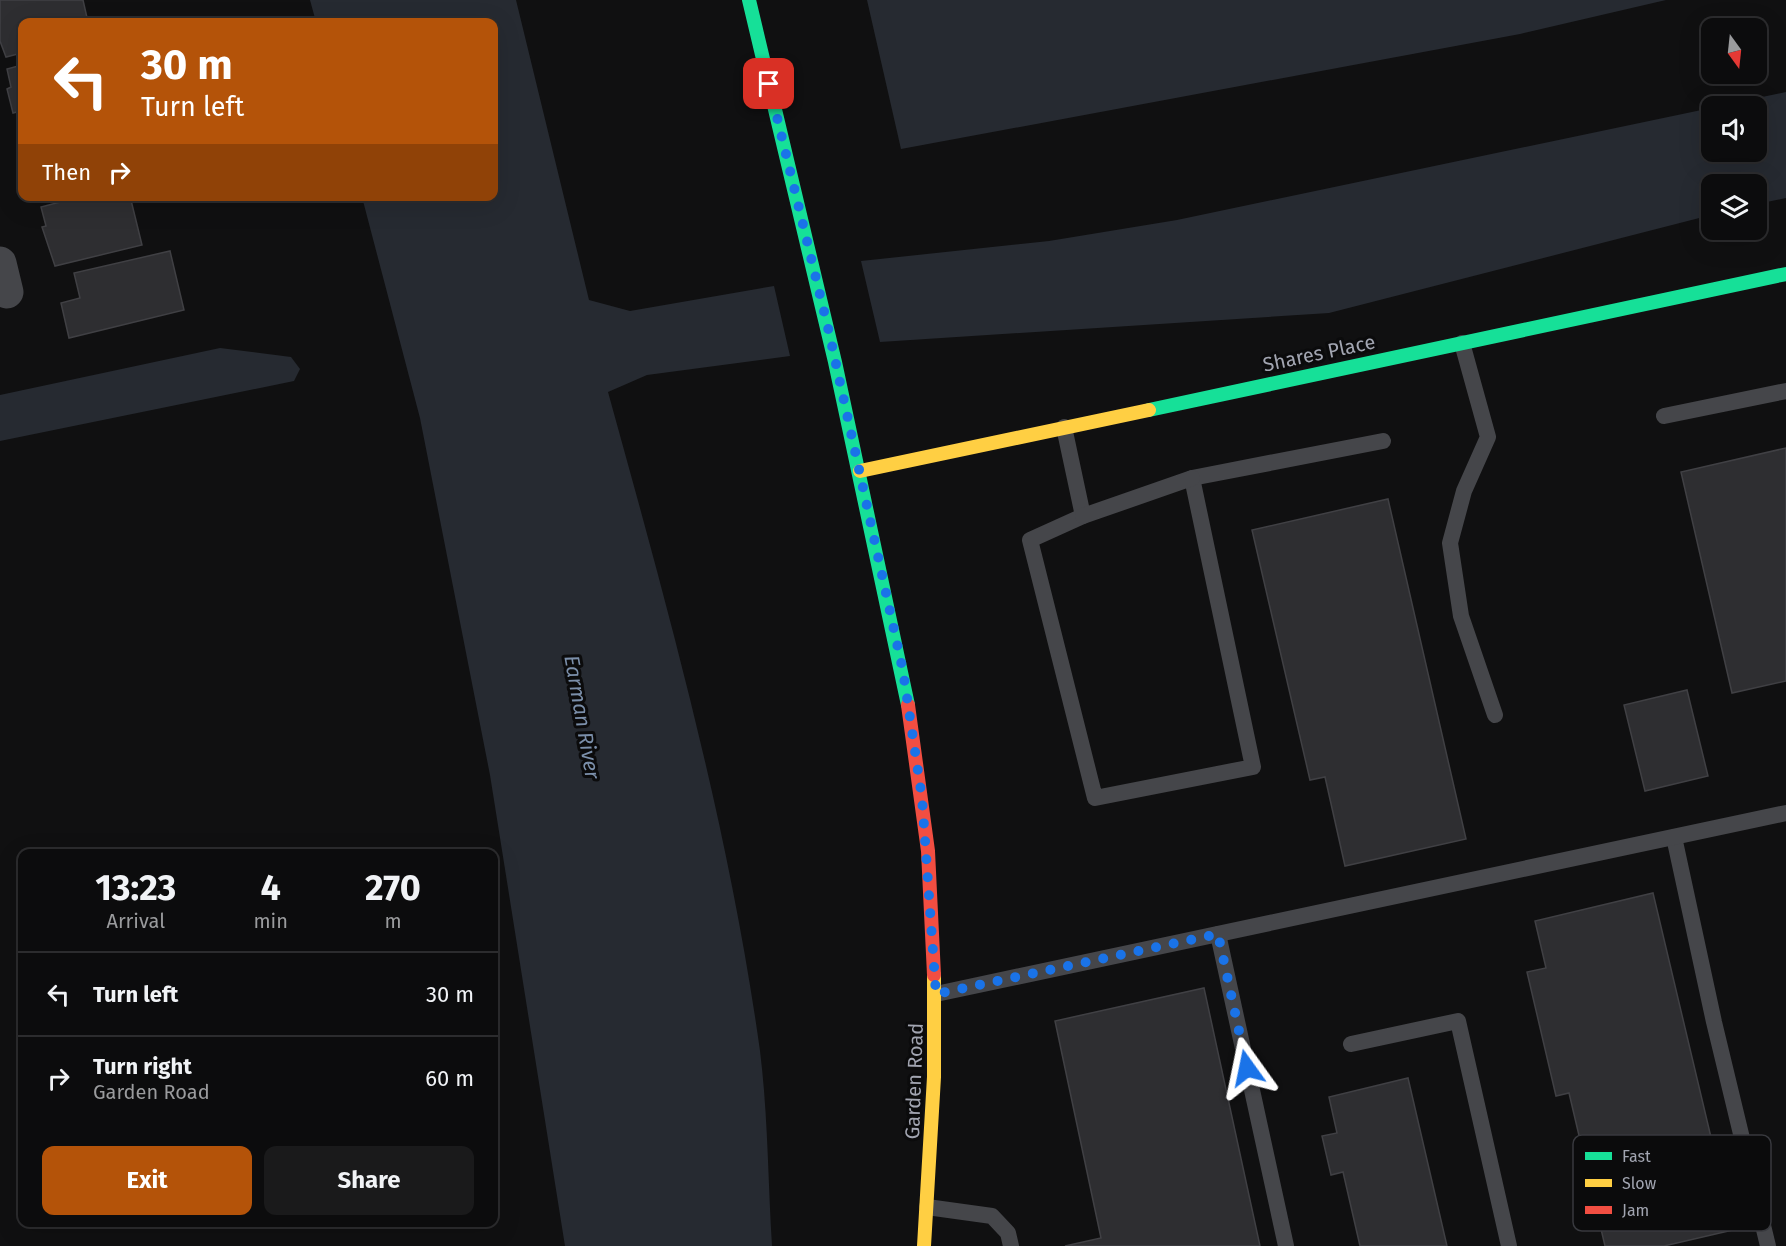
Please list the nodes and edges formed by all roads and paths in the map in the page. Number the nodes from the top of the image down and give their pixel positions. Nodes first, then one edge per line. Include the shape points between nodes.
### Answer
1 (749, 0) edge
2 (1786, 274) edge
3 (1462, 343) junction
4 (1786, 391) edge
5 (1664, 416) dead end
6 (1064, 427) junction
7 (1383, 441) dead end
8 (860, 471) junction
9 (1192, 478) junction
10 (1083, 516) junction
11 (1495, 715) dead end
12 (1786, 813) edge
13 (1674, 837) junction
14 (1218, 934) junction
15 (936, 994) junction
16 (1351, 1044) dead end
17 (1741, 1135) edge
18 (927, 1207) junction
19 (1764, 1231) edge
20 (924, 1246) edge
21 (1011, 1246) edge
22 (1286, 1246) edge
23 (1509, 1246) edge
24 (1768, 1246) edge

1 - 8 street, Garden Road
2 - 3 street, Shares Place
3 - 6 street, Shares Place
3 - 11 lane via 1488,437 1464,491 1450,543 1461,616
4 - 5 lane
6 - 8 street, Shares Place
6 - 10 lane
7 - 9 lane
8 - 15 street, Garden Road via 903,671 922,798
9 - 10 lane
9 - 10 lane via 1253,767 1095,798 1030,540
12 - 13 lane
13 - 14 lane
13 - 17 lane
14 - 15 lane
14 - 22 lane
15 - 18 street, Garden Road
16 - 23 lane via 1458,1021
18 - 20 street, Garden Road
18 - 21 lane via 992,1216 1008,1233
19 - 24 lane

